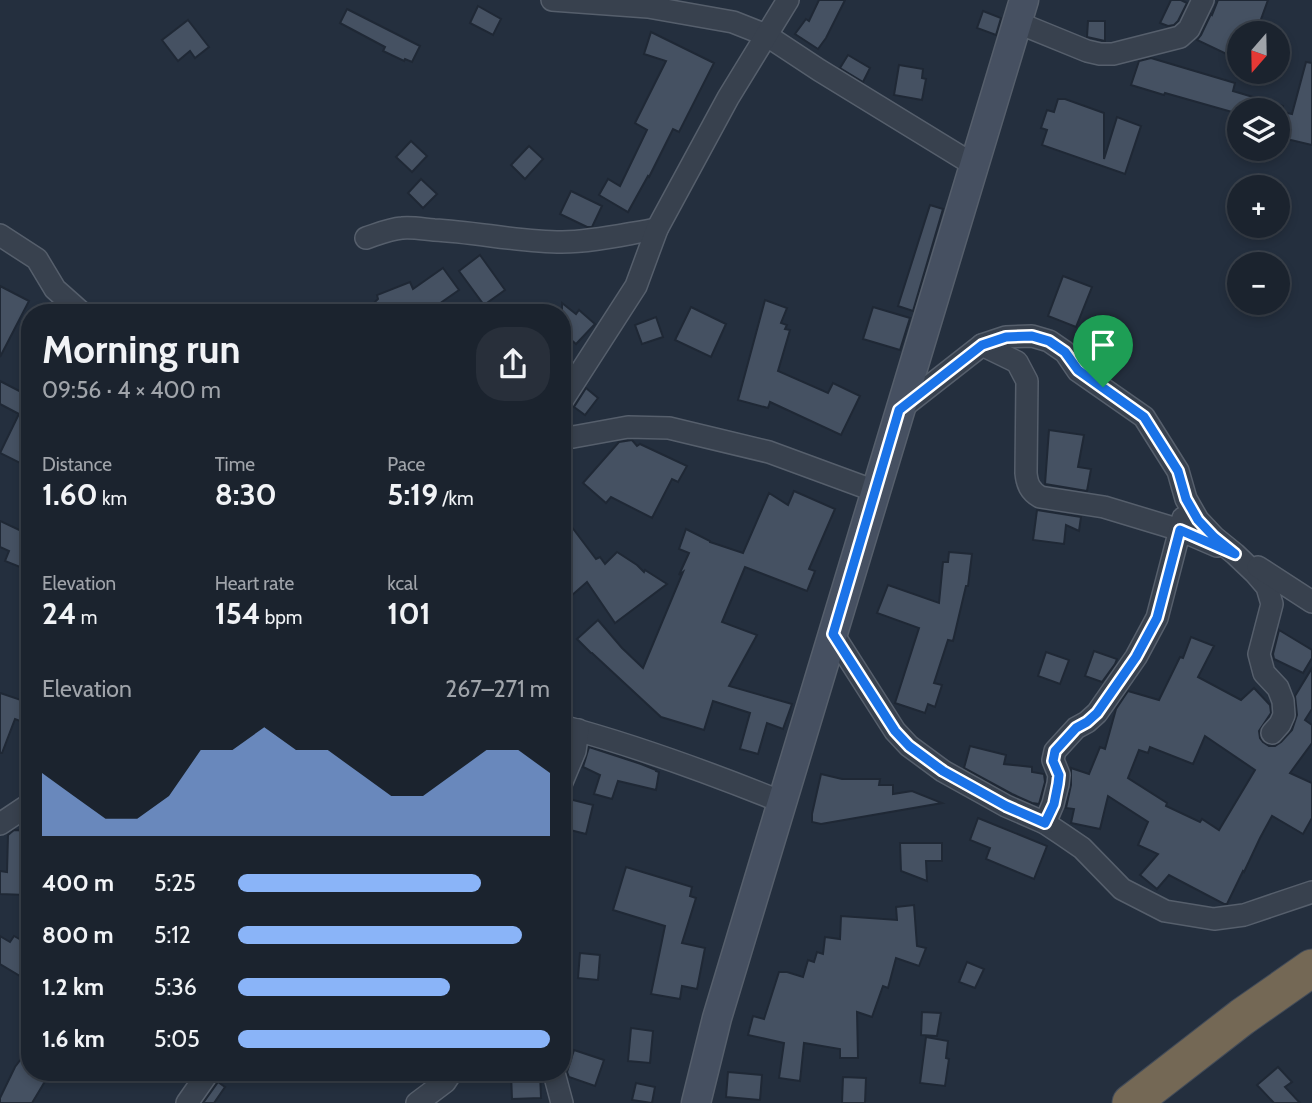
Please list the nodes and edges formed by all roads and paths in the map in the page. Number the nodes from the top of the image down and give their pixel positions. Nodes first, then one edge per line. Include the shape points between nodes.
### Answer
1 (552, 0) edge
2 (788, 0) edge
3 (1203, 0) edge
4 (1020, 11) edge
5 (766, 35) junction
6 (974, 165) junction
7 (657, 229) junction
8 (0, 235) edge
9 (366, 238) dead end
10 (72, 304) edge
11 (982, 345) junction
12 (571, 387) edge
13 (899, 410) junction
14 (571, 437) edge
15 (875, 491) junction
16 (1186, 499) junction
17 (1180, 530) junction
18 (1235, 554) junction
19 (1312, 602) edge
20 (833, 634) junction
21 (571, 728) edge
22 (571, 733) edge
23 (1272, 733) dead end
24 (571, 761) edge
25 (782, 802) junction
26 (21, 810) edge
27 (1045, 823) junction
28 (0, 824) edge
29 (1312, 892) edge
30 (1312, 968) edge
31 (202, 1081) edge
32 (446, 1081) edge
33 (556, 1081) edge
34 (187, 1103) edge
35 (417, 1103) edge
36 (562, 1103) edge
37 (696, 1103) edge
38 (1131, 1103) edge

1 - 5 street via 648,7 733,22
2 - 5 street
3 - 4 street via 1180,37 1113,54 1087,51
4 - 6 street
5 - 6 street
5 - 7 street
6 - 13 street
7 - 9 street via 562,242 403,228
7 - 12 street via 636,286
8 - 10 street via 37,259 55,289
11 - 13 street
11 - 16 street via 1006,337 1032,336 1065,352 1078,370 1144,417 1178,471
11 - 17 street via 1017,362 1027,381 1026,473 1031,492 1104,507
13 - 15 street
14 - 15 street via 628,427 669,428 769,452
15 - 20 street
16 - 17 street
16 - 18 street via 1198,520
17 - 18 street
17 - 27 street via 1157,618 1136,657 1097,713 1055,751 1058,784
18 - 19 street
18 - 23 street via 1268,587 1272,604 1259,654 1264,673 1283,701 1284,715
20 - 25 street
20 - 27 street via 909,746 943,771
21 - 25 street via 706,771
22 - 24 street via 575,751
25 - 37 street
26 - 28 street
27 - 29 street via 1082,848 1122,889 1165,911 1214,919 1244,915
30 - 38 highway
31 - 34 street
32 - 35 street
33 - 36 street

